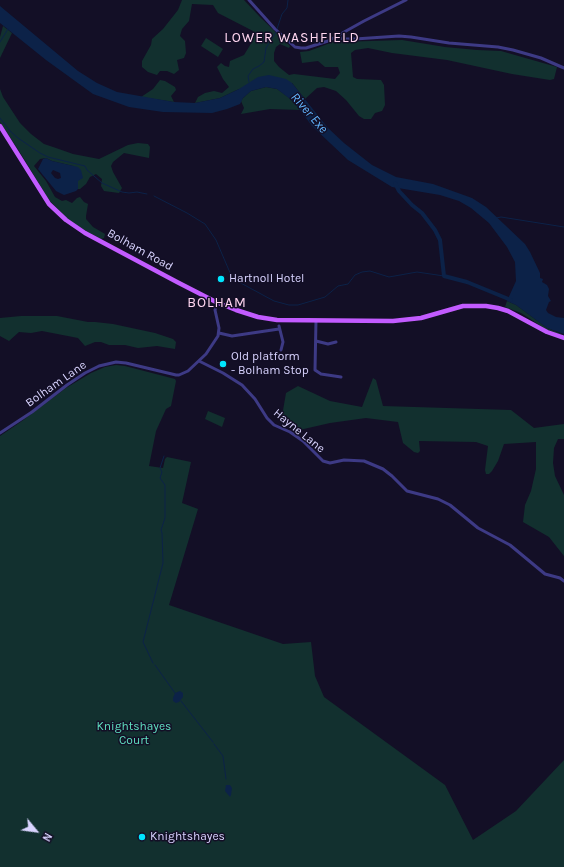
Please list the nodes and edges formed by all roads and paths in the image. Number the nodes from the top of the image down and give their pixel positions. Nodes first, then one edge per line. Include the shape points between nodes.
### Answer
1 (249, 0) edge
2 (406, 0) edge
3 (337, 36) junction
4 (564, 68) edge
5 (0, 126) edge
6 (217, 302) junction
7 (316, 320) junction
8 (219, 333) junction
9 (564, 338) edge
10 (316, 341) junction
11 (336, 342) dead end
12 (281, 350) dead end
13 (199, 361) junction
14 (336, 376) junction
15 (341, 377) dead end
16 (334, 381) dead end
17 (0, 433) edge
18 (564, 580) edge

1 - 3 street via 295,47 317,45
2 - 3 street
3 - 4 street via 343,39 399,36 449,44 498,47 541,58
5 - 6 main road, Bolham Road via 49,204 66,220 85,233
6 - 7 main road, Bolham Road via 258,317 277,320
6 - 8 street via 215,312
7 - 9 main road, Bolham Road via 402,320 421,318 463,306 486,306 508,312
7 - 10 street
8 - 12 street via 232,336 279,327 283,342
8 - 13 street, Bolham Lane
10 - 11 street via 328,344
10 - 14 street via 315,370 318,373
13 - 17 street, Bolham Lane via 179,375 126,363 116,362 99,366 66,385
13 - 18 street, Hayne Lane via 242,385 270,421 290,432 323,461 364,461 382,469 407,491 450,505 478,528 510,545 545,574
14 - 15 street
14 - 16 street

